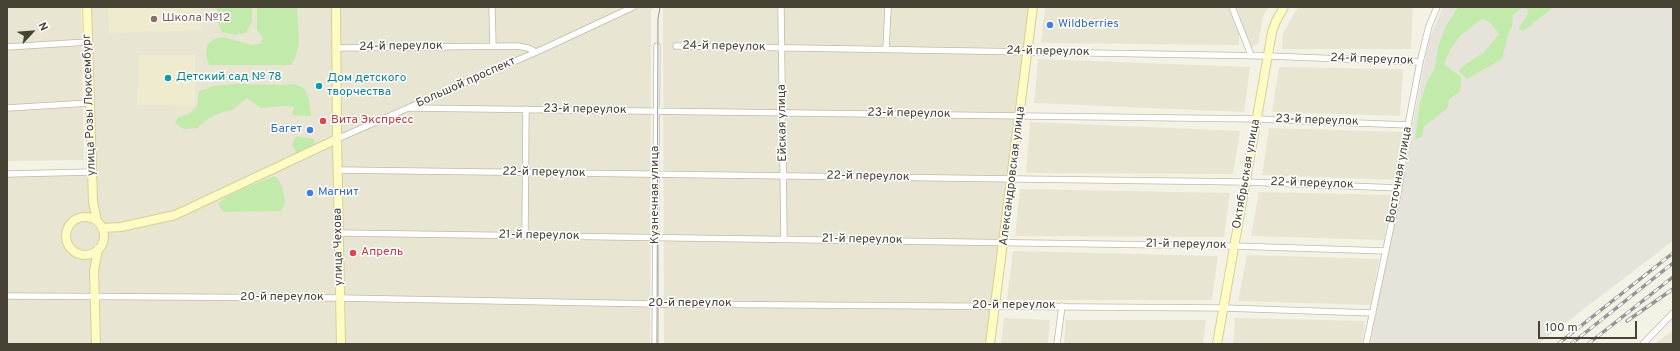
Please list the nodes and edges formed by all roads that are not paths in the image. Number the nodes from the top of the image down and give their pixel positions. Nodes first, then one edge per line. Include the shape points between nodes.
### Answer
1 (87, 7) edge
2 (336, 7) edge
3 (492, 7) edge
4 (634, 7) edge
5 (782, 7) edge
6 (888, 7) edge
7 (1033, 7) edge
8 (1232, 7) edge
9 (1284, 7) edge
10 (1437, 7) edge
11 (88, 42) junction
12 (493, 46) junction
13 (657, 46) dead end
14 (676, 46) dead end
15 (7, 47) edge
16 (336, 48) junction
17 (782, 48) junction
18 (886, 49) junction
19 (536, 52) junction
20 (1028, 52) junction
21 (1251, 55) junction
22 (1268, 56) junction
23 (1420, 62) junction
24 (89, 103) junction
25 (7, 108) edge
26 (409, 108) junction
27 (526, 109) junction
28 (656, 111) junction
29 (782, 113) junction
30 (1020, 116) junction
31 (1257, 119) junction
32 (1408, 125) junction
33 (337, 139) junction
34 (338, 170) junction
35 (92, 172) junction
36 (525, 172) junction
37 (7, 174) edge
38 (656, 174) junction
39 (783, 176) junction
40 (1012, 179) junction
41 (1246, 182) junction
42 (1399, 188) junction
43 (93, 202) junction
44 (83, 217) junction
45 (101, 228) junction
46 (339, 233) junction
47 (524, 236) junction
48 (656, 238) junction
49 (784, 239) junction
50 (1004, 242) junction
51 (1235, 246) junction
52 (98, 249) junction
53 (1386, 251) junction
54 (86, 255) junction
55 (94, 271) junction
56 (7, 296) edge
57 (96, 296) junction
58 (340, 298) junction
59 (656, 304) junction
60 (995, 305) junction
61 (1062, 306) junction
62 (1224, 308) junction
63 (1373, 313) junction
64 (1673, 313) edge
65 (96, 344) edge
66 (341, 344) edge
67 (656, 344) edge
68 (990, 344) edge
69 (1058, 344) edge
70 (1217, 344) edge
71 (1366, 344) edge
72 (1643, 344) edge

1 - 11 street, улица Розы Люксембург
2 - 16 street, улица Чехова
3 - 12 street
4 - 19 street, Большой проспект
5 - 17 street, Ейская улица
6 - 18 street
7 - 20 street, Александровская улица
8 - 21 street
9 - 22 street, Октябрьская улица via 1274,27
10 - 23 street, Восточная улица via 1429,26
11 - 15 street
11 - 24 street, улица Розы Люксембург
12 - 16 street, 24-й переулок
12 - 19 street, 24-й переулок via 518,46
13 - 28 street, Кузнечная улица
14 - 17 street, 24-й переулок
16 - 33 street, улица Чехова
17 - 18 street, 24-й переулок
17 - 29 street, Ейская улица
18 - 20 street, 24-й переулок
19 - 26 street, Большой проспект
20 - 21 street, 24-й переулок
20 - 30 street, Александровская улица
21 - 22 street, 24-й переулок
22 - 23 street, 24-й переулок
22 - 31 street, Октябрьская улица
23 - 32 street, Восточная улица
24 - 25 street
24 - 35 street, улица Розы Люксембург
26 - 27 street, 23-й переулок
26 - 33 street, Большой проспект
27 - 28 street, 23-й переулок
27 - 36 street
28 - 29 street, 23-й переулок
28 - 38 street, Кузнечная улица
29 - 30 street, 23-й переулок
29 - 39 street, Ейская улица
30 - 31 street, 23-й переулок
30 - 40 street, Александровская улица
31 - 32 street, 23-й переулок
31 - 41 street, Октябрьская улица
32 - 42 street, Восточная улица
33 - 34 street, улица Чехова
33 - 45 street, Большой проспект via 175,215 121,227
34 - 36 street, 22-й переулок
34 - 46 street, улица Чехова
35 - 37 street
35 - 43 street, улица Розы Люксембург
36 - 38 street, 22-й переулок
36 - 47 street
38 - 39 street, 22-й переулок
38 - 48 street, Кузнечная улица
39 - 40 street, 22-й переулок
39 - 49 street, Ейская улица
40 - 41 street, 22-й переулок
40 - 50 street, Александровская улица
41 - 42 street, 22-й переулок
41 - 51 street, Октябрьская улица
42 - 53 street, Восточная улица
43 - 44 street
43 - 45 street, улица Розы Люксембург
44 - 45 street via 90,218
44 - 54 street via 73,221 66,234 70,247 78,254
45 - 52 street via 101,245
46 - 47 street, 21-й переулок
46 - 58 street, улица Чехова
47 - 48 street, 21-й переулок
48 - 49 street, 21-й переулок
48 - 59 street, Кузнечная улица
49 - 50 street, 21-й переулок
50 - 51 street, 21-й переулок
50 - 60 street, Александровская улица
51 - 53 street, 21-й переулок
51 - 62 street, Октябрьская улица
52 - 54 street
52 - 55 street
53 - 63 street, Восточная улица
54 - 55 street
55 - 57 street
56 - 57 street, 20-й переулок
57 - 58 street, 20-й переулок
57 - 65 street
58 - 59 street, 20-й переулок
58 - 66 street, улица Чехова
59 - 60 street, 20-й переулок
59 - 67 street, Кузнечная улица
60 - 61 street, 20-й переулок
60 - 68 street, Александровская улица
61 - 62 street, 20-й переулок
61 - 69 street
62 - 63 street, 20-й переулок
62 - 70 street, Октябрьская улица
63 - 71 street, Восточная улица
64 - 72 street

